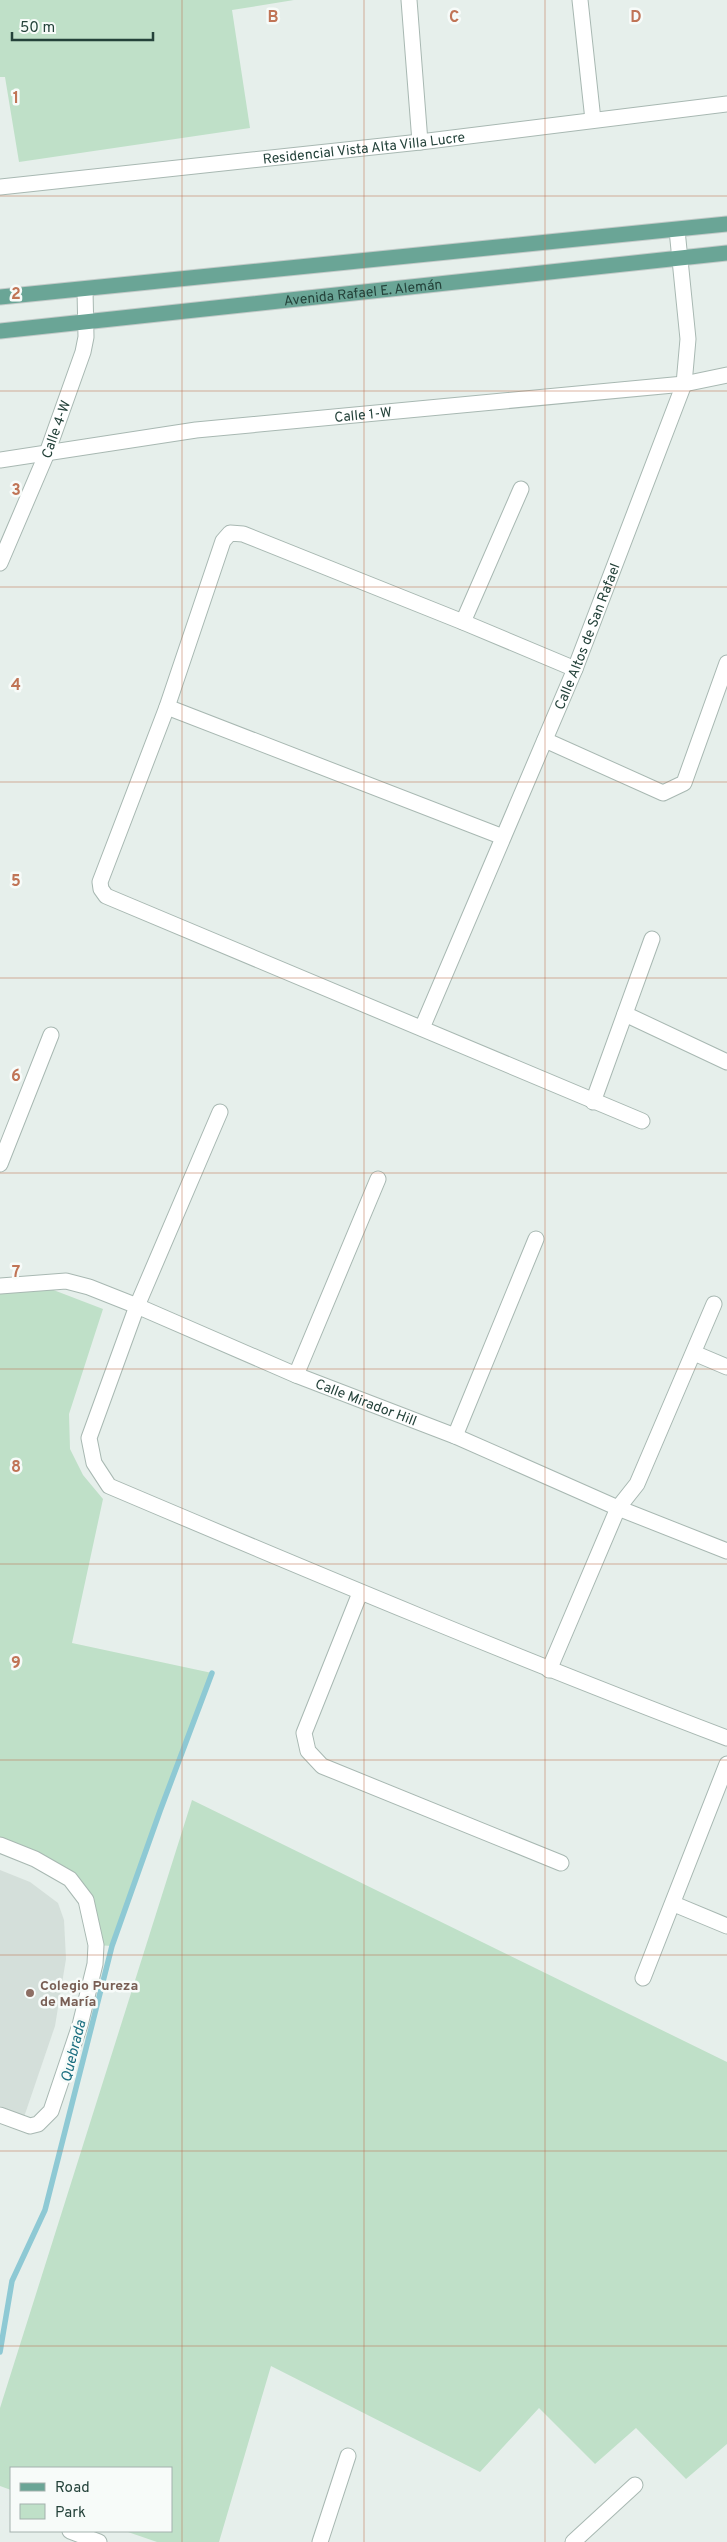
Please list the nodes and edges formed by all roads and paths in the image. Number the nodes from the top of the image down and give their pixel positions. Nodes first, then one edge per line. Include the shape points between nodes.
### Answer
1 (409, 0) edge
2 (580, 0) edge
3 (727, 104) edge
4 (593, 120) junction
5 (420, 142) junction
6 (0, 187) edge
7 (727, 224) edge
8 (677, 230) junction
9 (727, 253) edge
10 (679, 259) junction
11 (86, 290) junction
12 (0, 297) edge
13 (86, 322) junction
14 (0, 331) edge
15 (727, 375) edge
16 (684, 384) junction
17 (47, 453) junction
18 (0, 460) edge
19 (522, 489) dead end
20 (0, 563) edge
21 (463, 622) junction
22 (727, 663) edge
23 (575, 669) junction
24 (166, 707) junction
25 (544, 740) junction
26 (503, 837) junction
27 (652, 939) dead end
28 (625, 1014) junction
29 (422, 1028) junction
30 (51, 1035) dead end
31 (727, 1062) edge
32 (593, 1102) junction
33 (220, 1112) dead end
34 (642, 1122) dead end
35 (0, 1164) edge
36 (378, 1179) dead end
37 (536, 1239) dead end
38 (0, 1286) edge
39 (714, 1304) dead end
40 (137, 1306) junction
41 (694, 1353) junction
42 (727, 1367) edge
43 (296, 1375) junction
44 (455, 1436) junction
45 (618, 1508) junction
46 (727, 1551) edge
47 (360, 1593) junction
48 (549, 1670) junction
49 (727, 1738) edge
50 (727, 1764) edge
51 (0, 1845) edge
52 (560, 1864) dead end
53 (674, 1904) junction
54 (727, 1926) edge
55 (643, 1978) dead end
56 (0, 2116) edge
57 (348, 2456) dead end
58 (635, 2485) dead end
59 (73, 2532) edge
60 (99, 2542) edge
61 (320, 2542) edge
62 (573, 2542) edge

1 - 5 street
2 - 4 street
3 - 4 street, Residencial Vista Alta Villa Lucre
4 - 5 street, Residencial Vista Alta Villa Lucre
5 - 6 street, Residencial Vista Alta Villa Lucre
7 - 8 main road
8 - 10 street, Calle Altos de San Rafael
8 - 11 main road
9 - 10 main road, Avenida Rafael E. Alemán
10 - 13 main road, Avenida Rafael E. Alemán
10 - 16 street, Calle Altos de San Rafael via 688,339
11 - 12 main road
11 - 13 street, Calle 4-W
13 - 14 main road, Avenida Rafael E. Alemán
13 - 17 street, Calle 4-W via 83,352
15 - 16 street, Calle 1-W
16 - 17 street, Calle 1-W via 196,430
16 - 23 street, Calle Altos de San Rafael
17 - 18 street, Calle 1-W
17 - 20 street, Calle 4-W
19 - 21 street
21 - 23 street
21 - 24 street via 243,534 230,533 223,541
22 - 25 street via 684,782 675,789 663,793
23 - 25 street, Calle Altos de San Rafael
24 - 26 street
24 - 29 street via 100,882 106,896
25 - 26 street, Calle Altos de San Rafael
26 - 29 street, Calle Altos de San Rafael
27 - 28 street
28 - 31 street
28 - 32 street
29 - 32 street
30 - 35 street
32 - 34 street
33 - 40 street
36 - 43 street
37 - 44 street
38 - 40 street, Calle Mirador Hill via 66,1281
39 - 41 street
40 - 43 street, Calle Mirador Hill
40 - 47 street via 89,1438 94,1462 109,1486
41 - 42 street
41 - 45 street via 637,1484
43 - 44 street, Calle Mirador Hill
44 - 45 street, Calle Mirador Hill
45 - 46 street, Calle Mirador Hill
45 - 48 street
47 - 48 street
47 - 52 street via 304,1733 308,1751 322,1766
48 - 49 street
50 - 53 street
51 - 56 street via 35,1859 70,1879 86,1900 96,1945 95,1964 80,2025 51,2111 38,2124 20,2124
53 - 54 street
53 - 55 street
57 - 61 street
58 - 62 street
59 - 60 street

